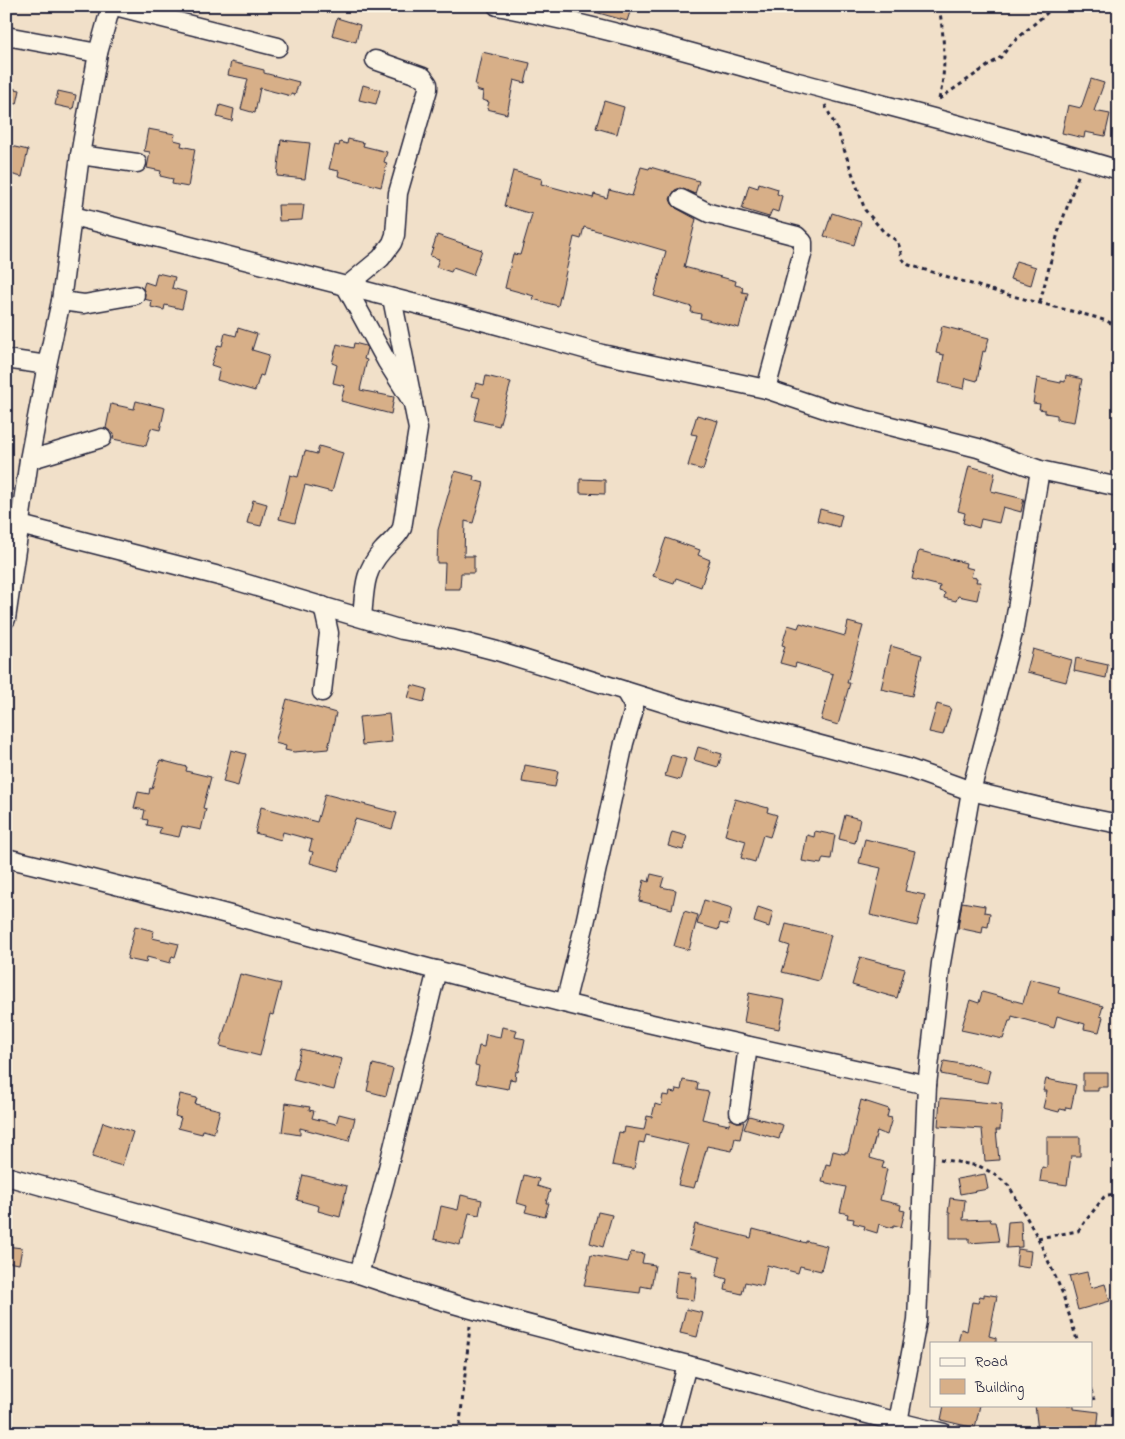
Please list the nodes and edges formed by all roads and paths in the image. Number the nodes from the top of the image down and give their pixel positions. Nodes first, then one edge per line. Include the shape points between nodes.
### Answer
1 (110, 6) edge
2 (115, 6) edge
3 (497, 6) edge
4 (939, 6) edge
5 (1054, 6) edge
6 (6, 36) edge
7 (278, 47) dead end
8 (98, 53) junction
9 (375, 60) dead end
10 (816, 86) junction
11 (939, 98) junction
12 (926, 115) junction
13 (80, 155) junction
14 (1084, 160) junction
15 (137, 163) dead end
16 (1119, 170) edge
17 (681, 199) dead end
18 (73, 216) junction
19 (346, 287) junction
20 (135, 295) dead end
21 (392, 298) junction
22 (60, 301) junction
23 (1040, 302) junction
24 (1119, 326) edge
25 (6, 360) edge
26 (46, 365) junction
27 (766, 390) junction
28 (413, 403) junction
29 (102, 438) dead end
30 (29, 460) junction
31 (1040, 470) junction
32 (1119, 487) edge
33 (20, 525) junction
34 (323, 606) junction
35 (362, 617) junction
36 (6, 619) edge
37 (625, 691) junction
38 (322, 692) dead end
39 (971, 791) junction
40 (1119, 808) edge
41 (1102, 820) junction
42 (1119, 824) edge
43 (6, 858) edge
44 (437, 970) junction
45 (565, 1003) junction
46 (748, 1046) junction
47 (927, 1085) junction
48 (739, 1112) dead end
49 (925, 1156) junction
50 (6, 1176) edge
51 (1119, 1194) edge
52 (1038, 1238) junction
53 (359, 1274) junction
54 (472, 1310) junction
55 (1078, 1342) edge
56 (687, 1365) junction
57 (1092, 1393) edge
58 (1094, 1400) dead end
59 (897, 1428) edge
60 (459, 1433) edge
61 (669, 1433) edge
62 (944, 1433) edge

1 - 8 street
2 - 7 street
3 - 10 street via 628,36
4 - 11 path via 944,38
5 - 11 path via 1001,57
6 - 8 street
8 - 13 street
9 - 19 street via 424,77 428,89 398,193 392,243 381,258
10 - 12 street
10 - 23 path via 837,129 865,210 883,231 897,241 902,259 909,265
11 - 12 path
12 - 14 street
13 - 15 street
13 - 18 street
14 - 16 street
14 - 23 path via 1058,233
17 - 27 street via 709,212 797,236 802,242 797,280
18 - 19 street
18 - 22 street
19 - 21 street
19 - 28 street
20 - 22 street via 84,304
21 - 27 street via 602,354
21 - 28 street
22 - 26 street
23 - 24 path
25 - 26 street
26 - 30 street
27 - 31 street via 831,411 978,448
28 - 35 street via 418,429 402,528 367,572
29 - 30 street
30 - 33 street
31 - 32 street
31 - 39 street via 1013,633
33 - 34 street
33 - 36 street
34 - 35 street
34 - 38 street via 329,633
35 - 37 street via 402,630 497,651
37 - 39 street via 751,728 907,768
37 - 45 street via 633,705 633,713
39 - 41 street
39 - 47 street via 941,963
40 - 41 street
41 - 42 street
43 - 44 street via 97,879
44 - 45 street
44 - 53 street
45 - 46 street
46 - 47 street
46 - 48 street
47 - 49 street
49 - 52 path via 979,1166 996,1175 1009,1186
49 - 59 street via 917,1321
50 - 53 street
51 - 52 path via 1104,1197 1078,1231
52 - 55 path via 1062,1292
53 - 54 street
54 - 56 street
54 - 60 path
56 - 59 street
56 - 61 street
57 - 58 path
59 - 62 street

